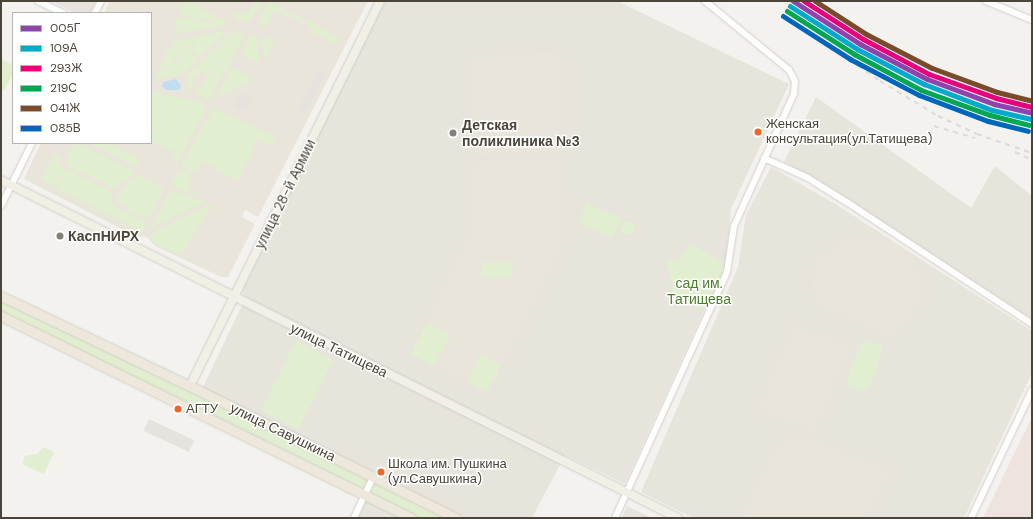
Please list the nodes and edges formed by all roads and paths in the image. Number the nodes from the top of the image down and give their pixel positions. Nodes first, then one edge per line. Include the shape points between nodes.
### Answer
1 (38, 1) edge
2 (101, 1) edge
3 (380, 1) edge
4 (705, 1) edge
5 (986, 1) edge
6 (61, 12) edge
7 (96, 12) edge
8 (1032, 20) edge
9 (32, 144) edge
10 (764, 158) junction
11 (1, 180) edge
12 (11, 185) junction
13 (1, 206) edge
14 (1, 296) edge
15 (234, 298) junction
16 (1, 316) edge
17 (1032, 324) edge
18 (190, 386) junction
19 (1032, 390) edge
20 (374, 477) junction
21 (627, 493) junction
22 (365, 494) junction
23 (354, 518) edge
24 (411, 518) edge
25 (456, 518) edge
26 (615, 518) edge
27 (678, 518) edge
28 (971, 518) edge

1 - 6 street
2 - 7 street
3 - 15 main road, улица 28-й Армии
4 - 10 street via 789,70 795,81 794,94
5 - 8 street
9 - 12 street
10 - 17 street via 808,178 842,199
10 - 21 street via 734,226 727,272
11 - 12 main road, улица Татищева
12 - 13 street
12 - 15 main road, улица Татищева
14 - 18 highway, улица Савушкина
15 - 18 main road, улица 28-й Армии
15 - 21 main road, улица Татищева
16 - 22 highway, улица Савушкина
18 - 20 highway, улица Савушкина
19 - 28 street
20 - 22 street
20 - 25 highway, улица Савушкина
21 - 26 street
21 - 27 main road, улица Татищева
22 - 23 street
22 - 24 highway, улица Савушкина

